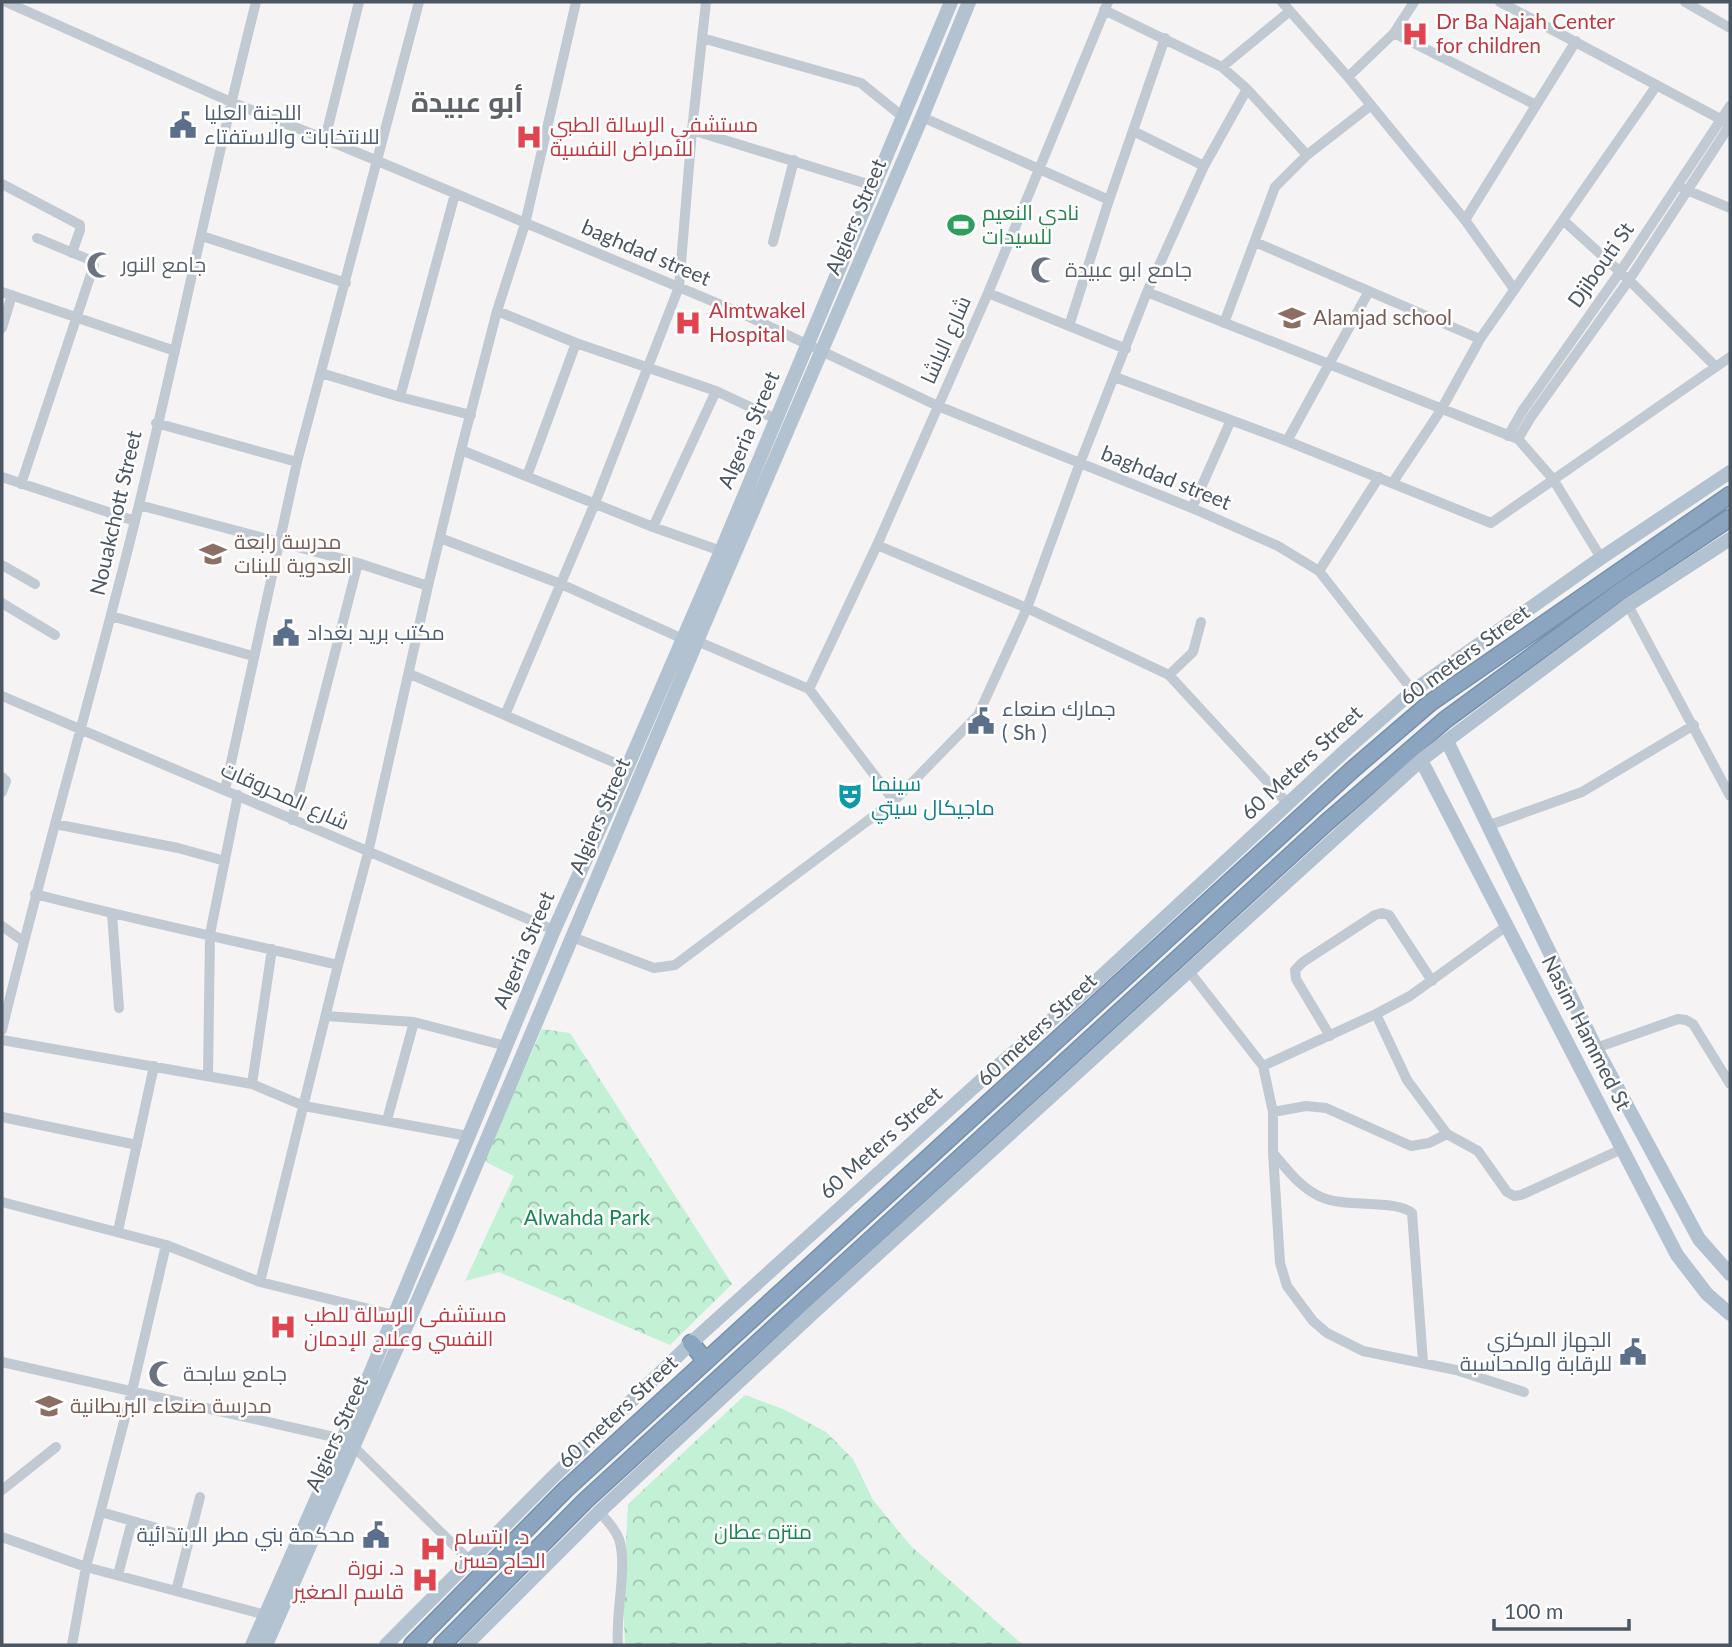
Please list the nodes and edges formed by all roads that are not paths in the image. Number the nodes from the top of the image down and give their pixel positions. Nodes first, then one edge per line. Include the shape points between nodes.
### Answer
1 (6, 2) edge
2 (257, 2) edge
3 (359, 2) edge
4 (419, 2) edge
5 (576, 2) edge
6 (706, 2) edge
7 (951, 2) edge
8 (970, 2) edge
9 (1414, 2) edge
10 (1500, 2) edge
11 (1685, 2) edge
12 (1106, 6) edge
13 (1286, 6) edge
14 (1730, 28) edge
15 (1394, 33) junction
16 (702, 38) junction
17 (1165, 38) junction
18 (1576, 41) junction
19 (1222, 67) junction
20 (1348, 77) junction
21 (1657, 85) junction
22 (1247, 89) junction
23 (232, 103) junction
24 (1536, 105) junction
25 (1370, 106) junction
26 (1730, 106) edge
27 (903, 117) junction
28 (922, 117) junction
29 (1727, 123) edge
30 (692, 130) junction
31 (1133, 131) junction
32 (325, 139) junction
33 (1307, 155) junction
34 (794, 160) junction
35 (377, 161) junction
36 (1204, 166) junction
37 (1038, 170) junction
38 (2, 184) edge
39 (874, 186) junction
40 (1683, 188) junction
41 (455, 194) junction
42 (1109, 201) junction
43 (1730, 208) edge
44 (1465, 220) junction
45 (1564, 221) junction
46 (525, 224) junction
47 (202, 236) junction
48 (37, 238) dead end
49 (774, 242) dead end
50 (1255, 242) junction
51 (72, 253) junction
52 (1625, 276) junction
53 (346, 283) junction
54 (679, 287) junction
55 (1514, 289) junction
56 (1147, 292) junction
57 (1369, 292) junction
58 (988, 293) junction
59 (7, 294) edge
60 (497, 311) junction
61 (77, 318) junction
62 (1224, 323) junction
63 (1069, 326) junction
64 (2, 328) edge
65 (1480, 339) junction
66 (576, 343) junction
67 (806, 345) junction
68 (1126, 349) junction
69 (821, 350) junction
70 (174, 351) junction
71 (1730, 357) edge
72 (1330, 363) junction
73 (1716, 367) junction
74 (647, 368) junction
75 (321, 373) junction
76 (1115, 377) junction
77 (716, 391) junction
78 (400, 397) junction
79 (939, 406) junction
80 (1440, 410) junction
81 (471, 415) junction
82 (776, 419) junction
83 (1231, 420) junction
84 (156, 423) junction
85 (1513, 438) junction
86 (1287, 441) junction
87 (461, 450) junction
88 (297, 462) junction
89 (1080, 463) junction
90 (1730, 472) edge
91 (527, 476) junction
92 (2, 477) edge
93 (1379, 477) junction
94 (1553, 479) junction
95 (1393, 482) junction
96 (21, 484) junction
97 (1730, 495) edge
98 (595, 503) junction
99 (139, 505) junction
100 (1192, 508) junction
101 (1730, 518) edge
102 (135, 521) junction
103 (653, 527) junction
104 (440, 538) junction
105 (1730, 538) edge
106 (281, 543) junction
107 (877, 545) junction
108 (721, 551) junction
109 (1601, 558) junction
110 (358, 563) junction
111 (2, 565) edge
112 (1318, 571) junction
113 (35, 584) dead end
114 (562, 584) junction
115 (428, 586) junction
116 (1624, 597) junction
117 (2, 603) edge
118 (1027, 608) junction
119 (111, 616) junction
120 (1201, 622) dead end
121 (55, 635) dead end
122 (690, 640) junction
123 (253, 656) junction
124 (410, 674) junction
125 (1169, 675) junction
126 (809, 689) junction
127 (1413, 691) junction
128 (2, 696) edge
129 (505, 715) junction
130 (1694, 725) junction
131 (80, 730) junction
132 (1447, 741) junction
133 (1421, 760) junction
134 (627, 768) junction
135 (2, 777) edge
136 (1728, 788) edge
137 (225, 790) junction
138 (2, 793) edge
139 (238, 795) junction
140 (894, 801) junction
141 (1288, 804) junction
142 (292, 820) junction
143 (55, 824) junction
144 (1490, 825) junction
145 (368, 853) junction
146 (225, 861) junction
147 (1264, 890) junction
148 (35, 894) junction
149 (1196, 901) junction
150 (112, 914) junction
151 (1508, 925) junction
152 (2, 926) edge
153 (554, 930) junction
154 (210, 934) junction
155 (572, 937) junction
156 (23, 940) junction
157 (272, 949) junction
158 (338, 965) junction
159 (1189, 971) junction
160 (1432, 981) junction
161 (120, 1008) dead end
162 (1376, 1014) junction
163 (326, 1016) junction
164 (414, 1022) junction
165 (2, 1030) edge
166 (1330, 1036) junction
167 (2, 1040) edge
168 (506, 1046) junction
169 (1596, 1048) junction
170 (1574, 1057) junction
171 (154, 1066) junction
172 (1262, 1066) junction
173 (208, 1076) junction
174 (251, 1084) junction
175 (1730, 1084) edge
176 (304, 1106) junction
177 (1273, 1112) junction
178 (2, 1117) edge
179 (387, 1120) junction
180 (1447, 1133) junction
181 (468, 1136) junction
182 (137, 1145) junction
183 (1622, 1149) junction
184 (1273, 1153) junction
185 (2, 1202) edge
186 (878, 1204) junction
187 (890, 1220) junction
188 (431, 1227) junction
189 (118, 1231) junction
190 (447, 1234) junction
191 (166, 1245) junction
192 (1730, 1274) edge
193 (260, 1282) junction
194 (809, 1306) junction
195 (1730, 1314) edge
196 (394, 1315) junction
197 (691, 1343) junction
198 (705, 1360) junction
199 (2, 1362) edge
200 (1423, 1362) junction
201 (132, 1391) junction
202 (1524, 1392) dead end
203 (349, 1443) junction
204 (56, 1447) dead end
205 (2, 1490) edge
206 (200, 1497) dead end
207 (101, 1512) junction
208 (599, 1513) junction
209 (132, 1521) junction
210 (2, 1537) edge
211 (188, 1537) junction
212 (470, 1561) junction
213 (86, 1566) junction
214 (118, 1575) junction
215 (176, 1591) junction
216 (265, 1615) junction
217 (72, 1645) edge
218 (252, 1645) edge
219 (266, 1645) edge
220 (386, 1645) edge
221 (412, 1645) edge
222 (442, 1645) edge
223 (466, 1645) edge
224 (618, 1645) edge

1 - 23 street, baghdad street
2 - 23 street, Nouakchott Street
3 - 32 street
4 - 35 street
5 - 46 street
6 - 16 street
7 - 27 main road, Algeria Street
8 - 28 main road, Algiers Street
9 - 15 street
10 - 18 street
11 - 14 street
12 - 17 street
12 - 37 street, شارع الباشا
13 - 19 street
13 - 20 street
15 - 20 street
15 - 24 street
16 - 27 street via 861,83
16 - 30 street
17 - 19 street
17 - 31 street
18 - 21 street
18 - 24 street
19 - 22 street
20 - 25 street
21 - 29 street
21 - 45 street
22 - 33 street
22 - 36 street
23 - 32 street, baghdad street
23 - 47 street, Nouakchott Street
24 - 44 street
25 - 33 street
25 - 44 street
26 - 29 street, Djibouti St
27 - 39 main road, Algeria Street
28 - 37 street
28 - 69 main road, Algiers Street
29 - 40 street, Djibouti St
30 - 34 street
30 - 54 street
31 - 36 street
31 - 42 street
32 - 35 street, baghdad street
33 - 50 street via 1275,187
34 - 39 street
34 - 49 street
35 - 41 street, baghdad street
35 - 53 street
36 - 56 street
37 - 42 street
37 - 58 street, شارع الباشا
38 - 51 street via 80,225
39 - 67 main road, Algeria Street
40 - 43 street
40 - 52 street, Djibouti St
41 - 46 street, baghdad street
41 - 78 street
42 - 63 street
44 - 55 street
45 - 52 street
45 - 55 street
46 - 54 street, baghdad street
46 - 60 street
47 - 53 street
47 - 70 street, Nouakchott Street
48 - 51 street
50 - 57 street
50 - 62 street
51 - 61 street via 94,265
52 - 73 street
52 - 85 street, Djibouti St
53 - 75 street
54 - 67 street, baghdad street
54 - 74 street
55 - 65 street
56 - 62 street
56 - 68 street
57 - 65 street
57 - 72 street
58 - 63 street
58 - 79 street, شارع الباشا
59 - 61 street
59 - 64 street
60 - 66 street
60 - 81 street
61 - 70 street
61 - 96 street
62 - 72 street
63 - 68 street
65 - 80 street
66 - 74 street
66 - 91 street
67 - 69 street, baghdad street
67 - 82 main road, Algeria Street
68 - 76 street
69 - 79 street, baghdad street
69 - 122 main road, Algiers Street
70 - 84 street, Nouakchott Street
71 - 73 street
72 - 80 street
72 - 86 street
73 - 94 street
74 - 77 street
74 - 98 street
75 - 78 street
75 - 88 street
76 - 83 street
76 - 89 street
77 - 82 street
77 - 103 street
78 - 81 street
79 - 89 street, baghdad street
79 - 107 street, شارع الباشا
80 - 85 street
80 - 95 street
81 - 87 street
82 - 108 main road, Algeria Street
83 - 86 street
83 - 100 street
84 - 88 street
84 - 99 street, Nouakchott Street
85 - 94 street
86 - 93 street
87 - 91 street
87 - 104 street
88 - 106 street
89 - 100 street, baghdad street
89 - 118 street
90 - 109 main road, 60 Meters Street
91 - 98 street
92 - 96 street
93 - 95 street
93 - 112 street
94 - 95 street via 1491,523
94 - 109 street
96 - 102 street
97 - 149 highway, 60 meters Street via 1430,703
98 - 103 street
98 - 114 street
99 - 102 street, Nouakchott Street
99 - 106 street
100 - 112 street, baghdad street via 1278,546
101 - 116 highway, 60 meters Street
102 - 119 street, Nouakchott Street
103 - 108 street
104 - 114 street
104 - 115 street
105 - 116 main road
106 - 110 street
106 - 123 street
107 - 118 street
107 - 126 street, شارع الباشا
108 - 122 main road, Algeria Street
109 - 127 main road, 60 Meters Street
110 - 115 street
110 - 142 street
111 - 113 street
112 - 127 street, baghdad street
114 - 122 street
114 - 129 street
115 - 124 street
116 - 130 street
116 - 132 main road
116 - 147 highway, 60 meters Street via 1445,720
117 - 121 street
118 - 125 street
118 - 140 street via 978,715
119 - 123 street
119 - 131 street, Nouakchott Street
120 - 125 street via 1193,652
122 - 126 street
122 - 134 main road, Algeria Street
122 - 155 main road, Algiers Street
123 - 137 street
124 - 129 street
124 - 145 street
125 - 141 street
126 - 140 street
127 - 141 main road, 60 Meters Street
128 - 131 street, شارع المحروقات
129 - 134 street
130 - 136 street
130 - 144 street via 1582,792
131 - 137 street, شارع المحروقات
131 - 143 street, Nouakchott Street
132 - 133 main road
132 - 144 main road, Nasim Hammed St
133 - 147 main road
133 - 151 main road, Nasim Hammed St
134 - 153 main road, Algeria Street
135 - 138 street via 6,781
137 - 139 street, شارع المحروقات
139 - 142 street, شارع المحروقات
139 - 146 street
140 - 155 street via 675,965 654,968
141 - 149 main road, 60 Meters Street
142 - 145 street, شارع المحروقات
143 - 146 street
143 - 148 street, Nouakchott Street
144 - 169 main road, Nasim Hammed St
145 - 153 street, شارع المحروقات
145 - 158 street
146 - 154 street
147 - 159 main road
147 - 187 highway, 60 meters Street
148 - 150 street
148 - 156 street, Nouakchott Street
149 - 186 highway, 60 meters Street
149 - 197 main road, 60 Meters Street via 985,1077
150 - 154 street
150 - 161 street
151 - 160 street
151 - 170 main road, Nasim Hammed St
152 - 156 street
153 - 155 main road
153 - 168 main road, Algeria Street
154 - 157 street
154 - 173 street
155 - 190 main road, Algiers Street
156 - 165 street, Nouakchott Street
157 - 158 street
157 - 174 street
158 - 163 street
159 - 172 street
159 - 194 main road
160 - 162 street
160 - 166 street via 1390,915 1375,915 1295,970
162 - 166 street
162 - 180 street via 1407,1080
163 - 164 street
163 - 176 street
164 - 168 street
164 - 179 street
166 - 172 street
167 - 171 street
168 - 181 main road, Algeria Street
169 - 170 main road
169 - 175 street via 1686,1020 1693,1024
169 - 192 main road, Nasim Hammed St via 1699,1239
170 - 183 main road, Nasim Hammed St
171 - 173 street
171 - 182 street
172 - 177 street
173 - 174 street
174 - 176 street
176 - 179 street
176 - 193 street
177 - 180 street via 1315,1105 1411,1146
177 - 184 street
178 - 182 street
179 - 181 street
180 - 183 street via 1478,1151 1514,1196
181 - 188 main road, Algeria Street
182 - 189 street
183 - 195 main road, Nasim Hammed St via 1676,1255
184 - 200 street via 1280,1263 1287,1286 1313,1321 1347,1345
184 - 200 street via 1305,1189 1322,1198 1400,1207 1412,1213
185 - 189 street
186 - 187 highway
186 - 198 highway, 60 meters Street
187 - 194 highway, 60 meters Street
188 - 190 main road
188 - 196 main road, Algeria Street
189 - 191 street
190 - 203 main road, Algiers Street
191 - 193 street
191 - 201 street
193 - 196 street
194 - 208 main road
194 - 222 highway, 60 meters Street via 586,1500
196 - 203 main road, Algeria Street
197 - 198 highway
197 - 212 main road, 60 Meters Street
198 - 221 highway, 60 meters Street via 566,1489
199 - 201 street
200 - 202 street
201 - 203 street
201 - 207 street
203 - 212 street
203 - 216 main road, Algeria Street
203 - 219 main road, Algiers Street
204 - 205 street
206 - 211 street
207 - 209 street
207 - 213 street
208 - 223 main road
208 - 224 street via 618,1536 622,1552
209 - 211 street
209 - 214 street
210 - 213 street
211 - 215 street
212 - 220 main road, 60 Meters Street
213 - 214 street
213 - 217 street
214 - 215 street
215 - 216 street
216 - 218 main road, Algeria Street

